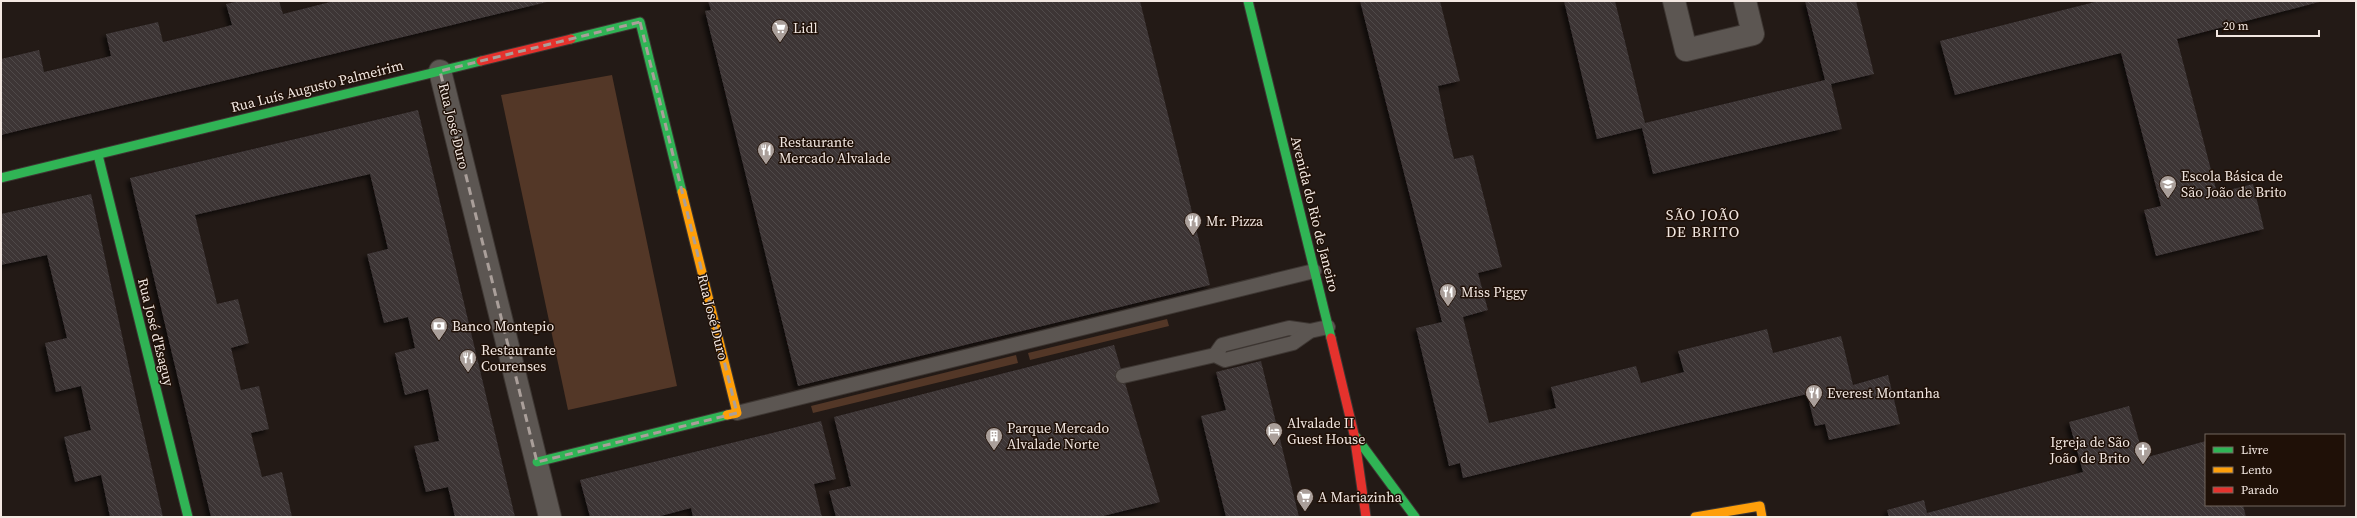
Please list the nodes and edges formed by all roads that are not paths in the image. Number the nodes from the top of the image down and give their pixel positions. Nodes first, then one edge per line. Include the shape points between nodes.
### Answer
1 (1248, 1) edge
2 (1674, 1) edge
3 (1745, 1) edge
4 (640, 22) joint
5 (440, 71) junction
6 (98, 155) junction
7 (1, 178) edge
8 (1314, 271) junction
9 (1328, 327) junction
10 (1123, 376) dead end
11 (737, 413) junction
12 (1354, 434) junction
13 (537, 462) junction
14 (188, 517) edge
15 (550, 517) edge
16 (1366, 517) edge
17 (1415, 517) edge
18 (1695, 517) edge
19 (1762, 517) edge

1 - 8 street, Avenida do Rio de Janeiro
2 - 3 street via 1686,50 1753,34
4 - 5 street, Rua Luís Augusto Palmeirim
4 - 11 street, Rua José Duro
5 - 6 street, Rua Luís Augusto Palmeirim
5 - 13 street, Rua José Duro
6 - 7 street, Rua Luís Augusto Palmeirim
6 - 14 street, Rua José d'Esaguy
8 - 9 street, Avenida do Rio de Janeiro
8 - 11 lane
9 - 10 lane via 1310,331 1289,328 1222,345 1216,354
9 - 12 street, Avenida do Rio de Janeiro
11 - 13 street
12 - 16 street, Avenida do Rio de Janeiro
12 - 17 street, Avenida do Rio de Janeiro
13 - 15 street, Rua José Duro
18 - 19 street via 1760,506

